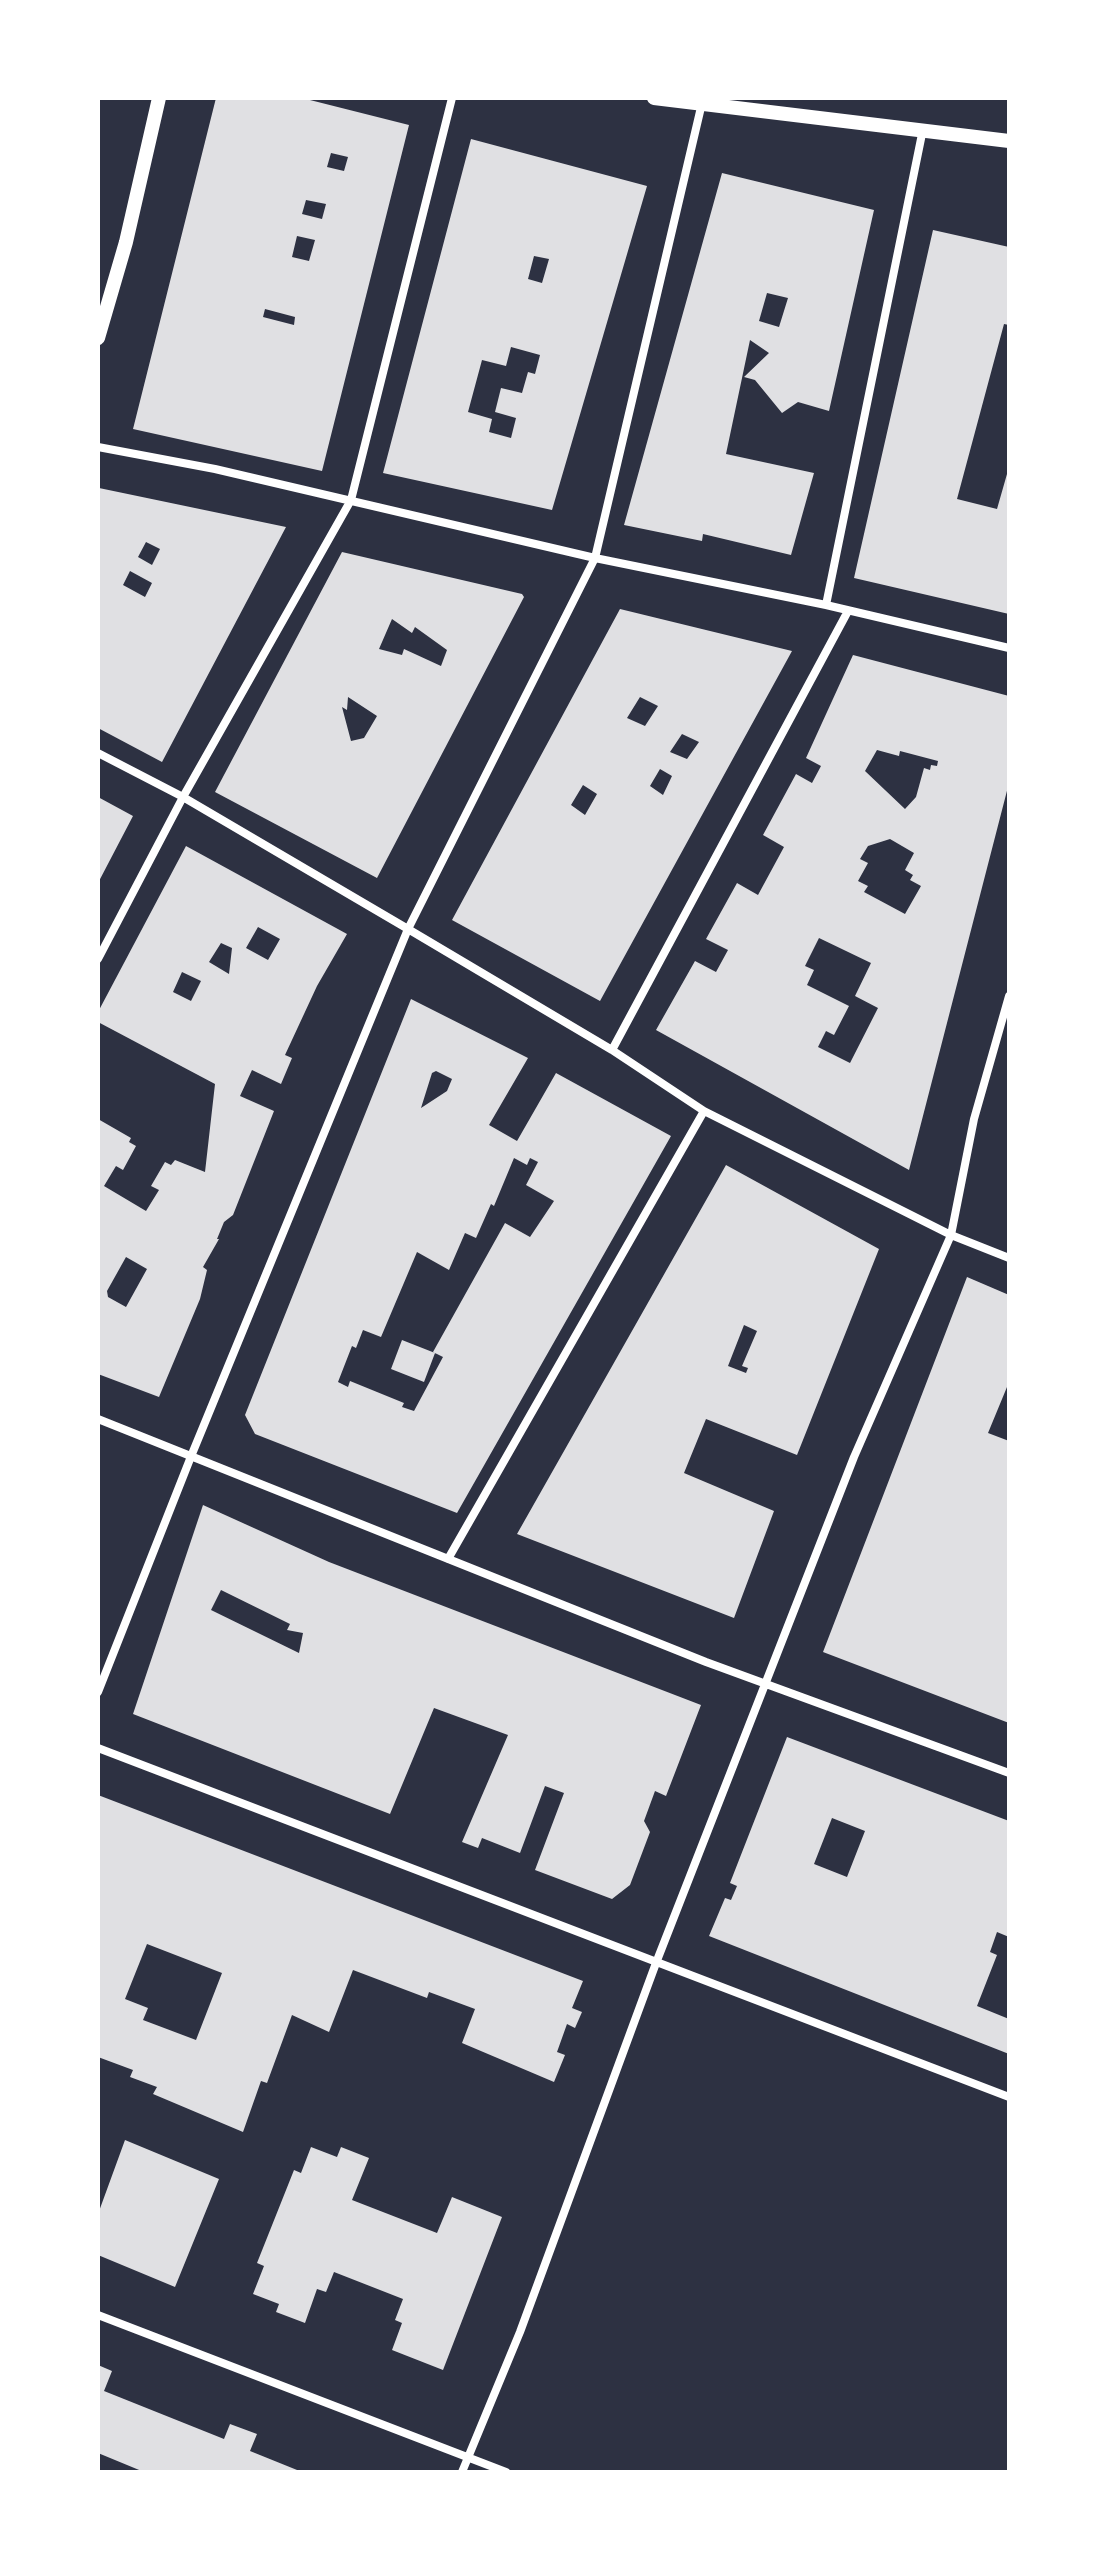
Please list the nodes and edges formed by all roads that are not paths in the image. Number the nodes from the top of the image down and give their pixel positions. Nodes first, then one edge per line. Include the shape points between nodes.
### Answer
1 (159, 98) edge
2 (452, 98) edge
3 (654, 98) edge
4 (703, 100) edge
5 (923, 129) junction
6 (1009, 141) edge
7 (98, 338) edge
8 (98, 447) edge
9 (351, 500) junction
10 (595, 558) junction
11 (826, 605) junction
12 (848, 611) junction
13 (1009, 648) edge
14 (98, 753) edge
15 (183, 797) junction
16 (408, 929) junction
17 (98, 959) edge
18 (1009, 996) edge
19 (612, 1050) junction
20 (704, 1111) junction
21 (951, 1235) junction
22 (1009, 1258) edge
23 (98, 1419) edge
24 (192, 1454) junction
25 (448, 1559) junction
26 (766, 1685) junction
27 (98, 1692) edge
28 (98, 1748) edge
29 (1009, 1773) edge
30 (656, 1963) junction
31 (1009, 2097) edge
32 (98, 2315) edge
33 (468, 2457) junction
34 (462, 2472) edge
35 (506, 2472) edge

1 - 7 street
2 - 9 street
3 - 4 street
4 - 5 street
4 - 10 street
5 - 6 street
5 - 11 street
8 - 9 street
9 - 10 street
9 - 15 street
10 - 11 street
10 - 16 street
11 - 12 street
12 - 13 street
12 - 19 street
14 - 15 street
15 - 16 street
15 - 17 street
16 - 19 street
16 - 24 street
18 - 21 street via 974,1119
19 - 20 street
20 - 21 street
20 - 25 street
21 - 22 street
21 - 26 street via 854,1457
23 - 24 street
24 - 25 street
24 - 27 street
25 - 26 street
26 - 29 street
26 - 30 street
28 - 30 street
30 - 31 street
30 - 33 street via 520,2332
32 - 33 street
33 - 34 street
33 - 35 street

